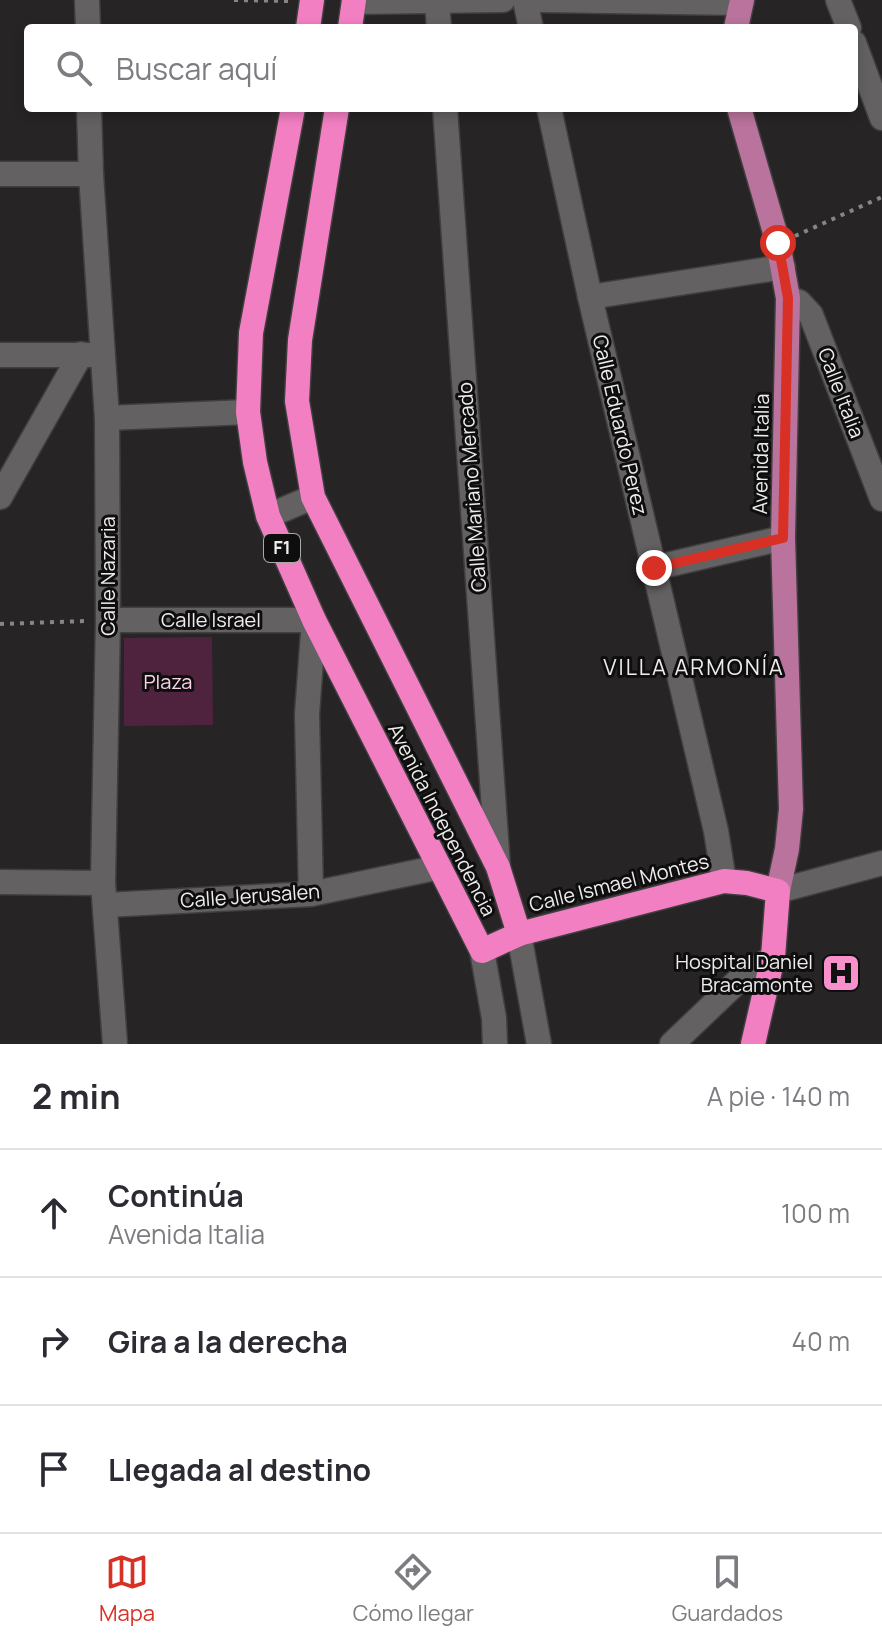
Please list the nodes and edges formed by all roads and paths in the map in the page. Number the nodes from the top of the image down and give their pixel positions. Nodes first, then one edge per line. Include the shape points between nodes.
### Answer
1 (87, 0) edge
2 (234, 0) edge
3 (503, 0) edge
4 (525, 0) edge
5 (540, 0) edge
6 (838, 0) edge
7 (312, 1) edge
8 (354, 1) edge
9 (437, 1) edge
10 (741, 2) edge
11 (88, 24) edge
12 (309, 24) edge
13 (351, 24) edge
14 (439, 24) edge
15 (530, 24) edge
16 (737, 24) edge
17 (847, 24) edge
18 (858, 54) edge
19 (89, 112) edge
20 (292, 112) edge
21 (336, 112) edge
22 (445, 112) edge
23 (550, 112) edge
24 (740, 112) edge
25 (882, 118) edge
26 (0, 174) edge
27 (91, 174) junction
28 (882, 197) edge
29 (781, 255) junction
30 (590, 297) junction
31 (788, 298) junction
32 (92, 354) junction
33 (0, 355) edge
34 (248, 412) junction
35 (107, 418) junction
36 (0, 497) edge
37 (313, 497) junction
38 (882, 499) edge
39 (268, 516) junction
40 (783, 538) junction
41 (654, 568) junction
42 (108, 620) junction
43 (314, 620) junction
44 (0, 624) edge
45 (882, 863) edge
46 (440, 867) junction
47 (498, 867) junction
48 (724, 881) junction
49 (0, 882) edge
50 (778, 891) junction
51 (104, 894) junction
52 (311, 894) junction
53 (519, 934) junction
54 (482, 951) junction
55 (773, 957) junction
56 (115, 1044) edge
57 (495, 1044) edge
58 (539, 1044) edge
59 (672, 1044) edge
60 (753, 1044) edge

1 - 11 street
2 - 7 path
3 - 9 street
4 - 15 street
5 - 10 street
6 - 17 street
7 - 12 highway
8 - 9 street
8 - 13 highway
9 - 14 street
10 - 16 main road
18 - 25 street
19 - 27 street, Calle Nazaria
20 - 34 highway, Avenida Independencia / F1 via 251,333
21 - 37 highway, Avenida Independencia / F1 via 300,340 297,401
22 - 47 street, Calle Mariano Mercado
23 - 30 street, Calle Eduardo Perez
24 - 29 main road, Avenida Italia
26 - 27 street
27 - 32 street, Calle Nazaria
28 - 29 path
29 - 30 street
29 - 31 main road, Avenida Italia
30 - 41 street, Calle Eduardo Perez
31 - 38 street, Calle Italia via 811,315
31 - 40 main road, Avenida Italia
32 - 33 street
32 - 35 street, Calle Nazaria
32 - 36 street
34 - 35 street
34 - 39 highway, Avenida Independencia / F1
35 - 42 street, Calle Nazaria
37 - 39 street
37 - 47 highway, Avenida Independencia / F1
39 - 43 highway, Avenida Independencia / F1
40 - 41 street
40 - 50 main road, Avenida Italia via 791,809
41 - 48 street, Calle Eduardo Perez
42 - 43 street, Calle Israel
42 - 44 path
42 - 51 street, Calle Nazaria
43 - 46 highway, Avenida Independencia / F1
43 - 52 street via 307,714
45 - 50 street
46 - 52 street, Calle Jerusalen
46 - 54 highway, Avenida Independencia / F1
47 - 53 highway, Avenida Independencia / F1
48 - 50 highway, Calle Ismael Montes
48 - 53 highway, Calle Ismael Montes
49 - 51 street, Calle Jerusalen
50 - 55 highway, Avenida Italia
51 - 52 street, Calle Jerusalen
51 - 56 street, Calle Nazaria
53 - 54 highway, Avenida Independencia
53 - 58 street
54 - 57 street
55 - 59 street via 739,980
55 - 60 highway, Avenida Italia

